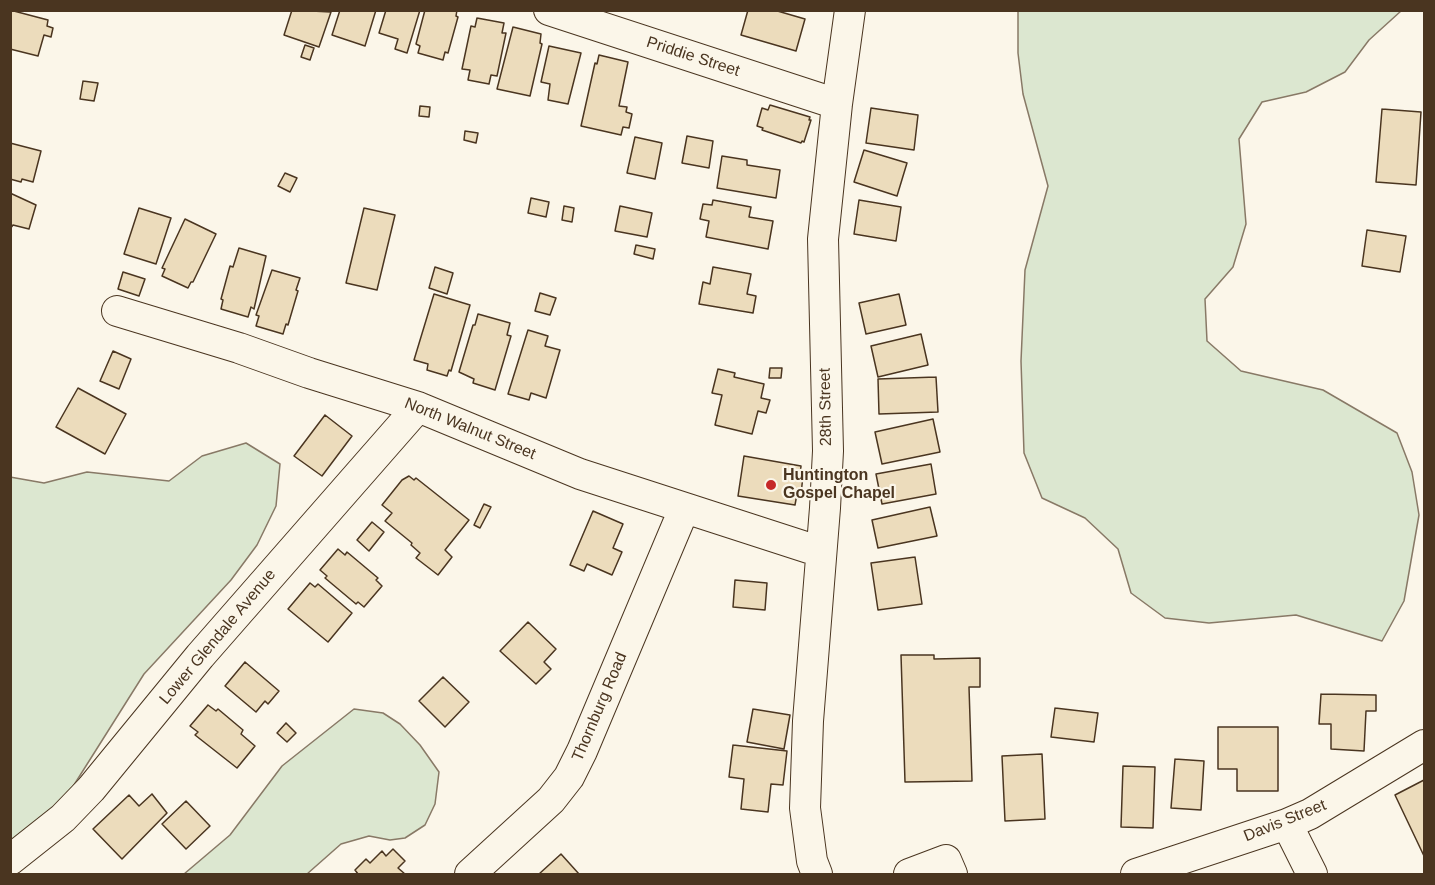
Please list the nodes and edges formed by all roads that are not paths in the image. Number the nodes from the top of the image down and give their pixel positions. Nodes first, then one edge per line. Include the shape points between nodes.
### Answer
1 (549, 10) edge
2 (850, 10) edge
3 (837, 104) junction
4 (117, 311) dead end
5 (418, 407) junction
6 (684, 509) junction
7 (821, 552) junction
8 (1425, 746) edge
9 (1287, 824) junction
10 (10, 860) edge
11 (470, 874) edge
12 (817, 874) edge
13 (909, 874) edge
14 (952, 874) edge
15 (1136, 874) edge
16 (1312, 874) edge

1 - 3 street, Priddie Street
2 - 3 street, 28th Street
3 - 7 street, 28th Street via 823,240 828,451
4 - 5 street, North Walnut Street
5 - 6 street, North Walnut Street via 580,474
5 - 10 street, Lower Glendale Avenue via 200,656 91,789 63,818
6 - 7 street, North Walnut Street
6 - 11 street, Thornburg Road via 569,777 552,800
7 - 12 street, 28th Street via 805,808
8 - 9 street, Davis Street
9 - 15 street, Davis Street
9 - 16 street
13 - 14 street via 946,860

